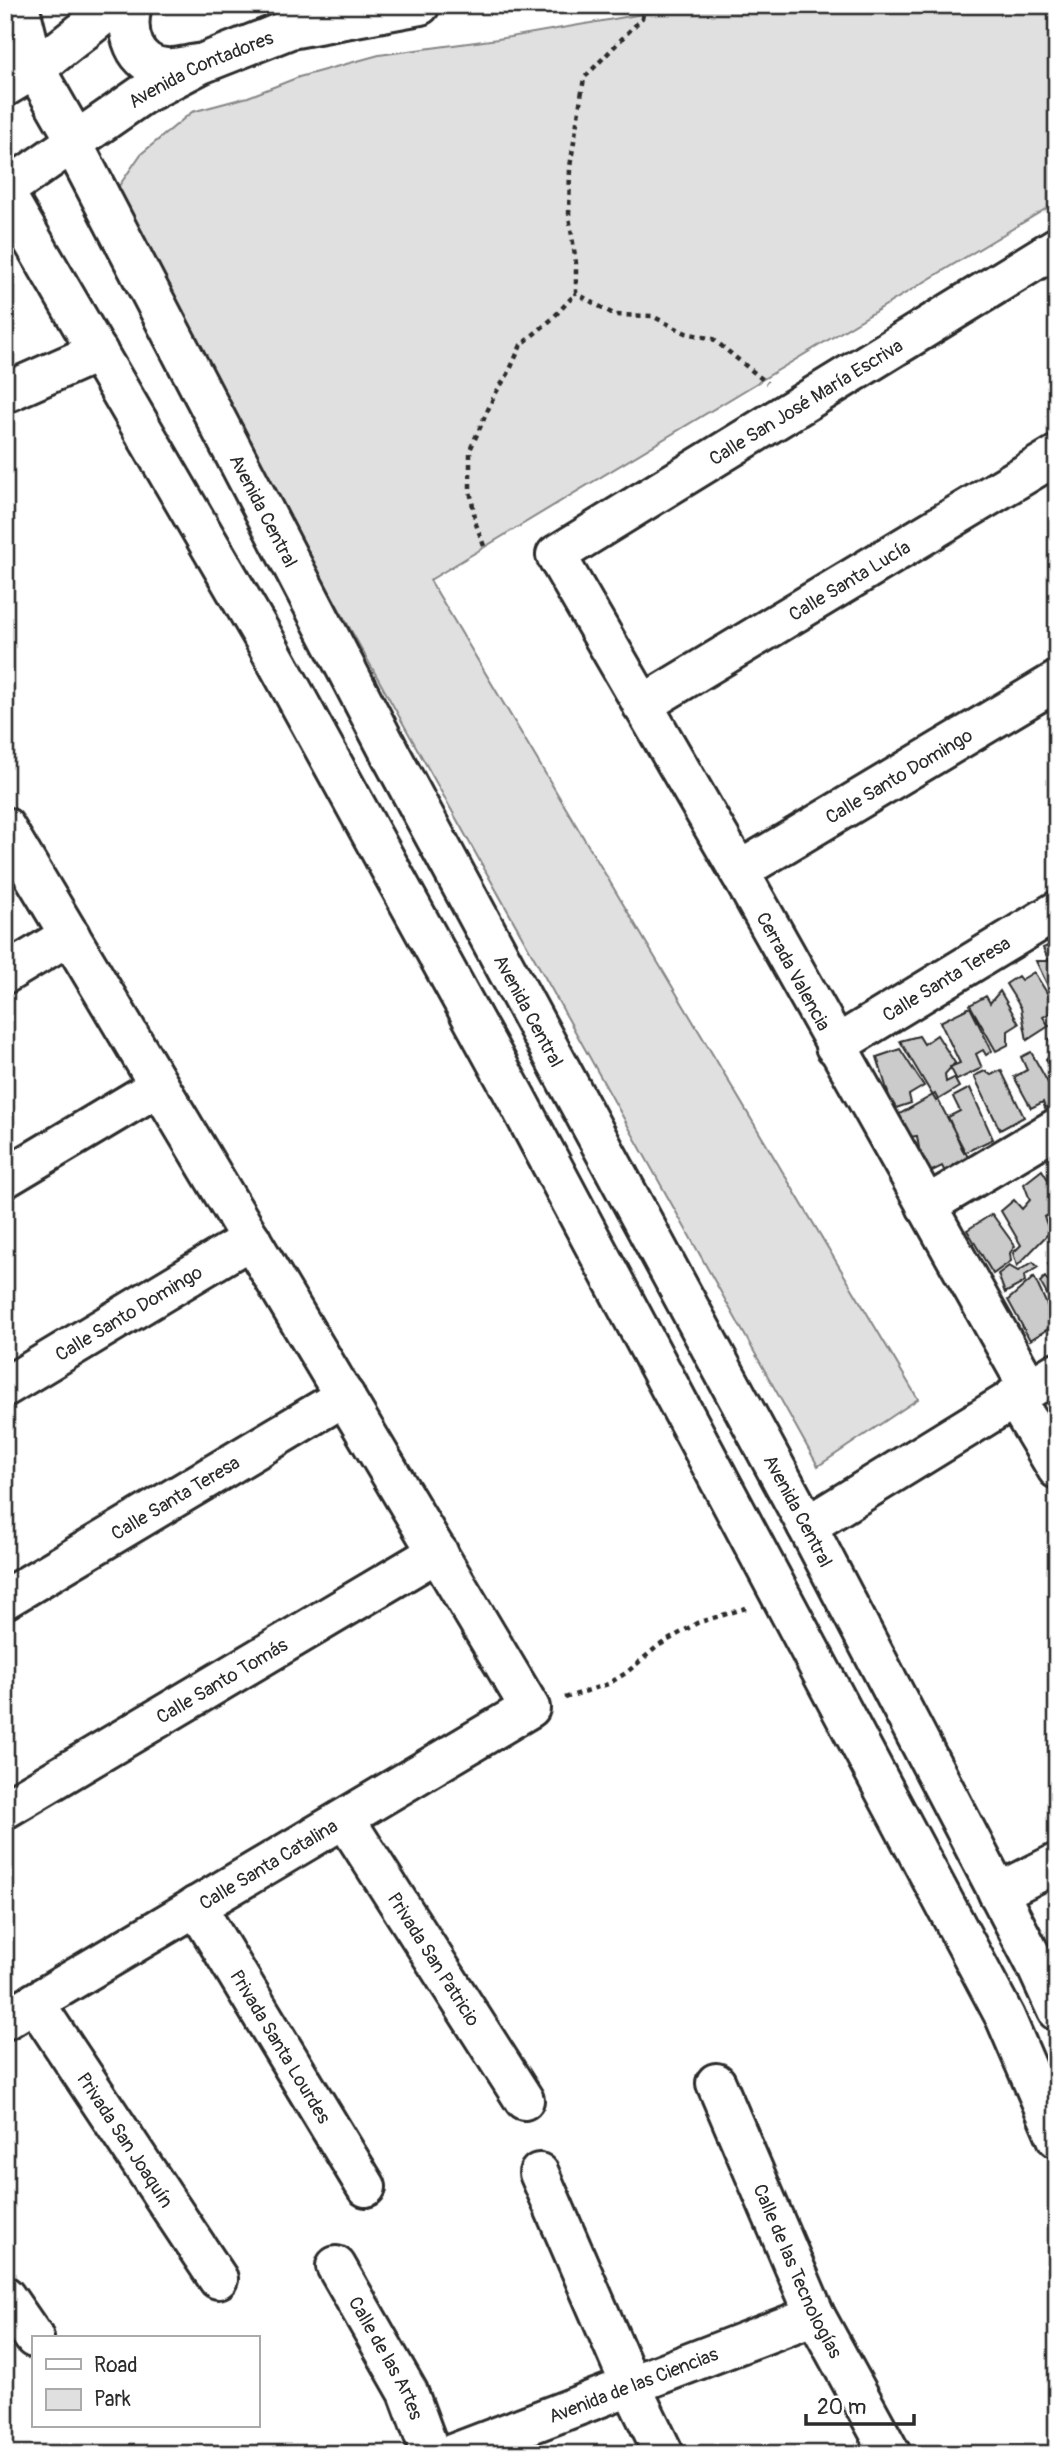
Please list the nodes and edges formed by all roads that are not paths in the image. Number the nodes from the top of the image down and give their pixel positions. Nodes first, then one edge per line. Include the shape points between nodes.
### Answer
1 (19, 5) edge
2 (420, 5) edge
3 (113, 7) edge
4 (201, 64) junction
5 (20, 78) edge
6 (72, 142) junction
7 (5, 191) edge
8 (1057, 247) edge
9 (98, 352) junction
10 (5, 393) edge
11 (1057, 455) edge
12 (556, 555) joint
13 (1057, 681) edge
14 (642, 705) junction
15 (5, 827) edge
16 (739, 872) junction
17 (1057, 911) edge
18 (70, 935) junction
19 (5, 974) edge
20 (835, 1046) junction
21 (159, 1086) junction
22 (1057, 1128) edge
23 (5, 1178) edge
24 (926, 1206) junction
25 (251, 1239) junction
26 (1033, 1386) edge
27 (5, 1387) edge
28 (345, 1396) junction
29 (1057, 1469) edge
30 (807, 1526) junction
31 (438, 1552) junction
32 (5, 1599) edge
33 (5, 1809) edge
34 (345, 1819) junction
35 (1057, 1863) edge
36 (998, 1893) junction
37 (197, 1906) junction
38 (20, 2011) edge
39 (1057, 2011) edge
40 (716, 2083) dead end
41 (524, 2100) dead end
42 (1057, 2138) edge
43 (539, 2173) dead end
44 (366, 2187) dead end
45 (336, 2266) dead end
46 (218, 2279) dead end
47 (5, 2296) edge
48 (815, 2315) junction
49 (33, 2336) edge
50 (631, 2386) junction
51 (431, 2454) edge
52 (452, 2454) edge
53 (664, 2454) edge
54 (891, 2454) edge

1 - 5 street, Avenida Central
2 - 4 street, Avenida Contadores via 290,29
3 - 4 street via 136,52 149,63 165,68
3 - 5 street
4 - 6 street, Avenida Contadores via 142,95
5 - 6 street, Avenida Central via 70,130
6 - 7 street, Avenida Contadores
6 - 30 street, Avenida Central via 397,767
7 - 9 street
8 - 12 street, Calle San José María Escriva
9 - 10 street
9 - 42 street via 302,707 514,1096 1005,2017
11 - 14 street, Calle Santa Lucía
12 - 14 street, Cerrada Valencia
13 - 16 street, Calle Santo Domingo
14 - 16 street, Cerrada Valencia
15 - 18 street
16 - 20 street, Cerrada Valencia
17 - 20 street, Calle Santa Teresa
18 - 19 street
18 - 21 street
20 - 24 street, Cerrada Valencia
21 - 23 street
21 - 25 street
22 - 24 street
24 - 26 street, Cerrada Valencia
25 - 27 street, Calle Santo Domingo
25 - 28 street
26 - 29 street, Cerrada Valencia
26 - 30 street
28 - 31 street
28 - 32 street, Calle Santa Teresa
30 - 36 street, Avenida Central
31 - 33 street, Calle Santo Tomás
31 - 34 street, Calle Santa Catalina via 530,1708
34 - 37 street, Calle Santa Catalina
34 - 41 street, Privada San Patricio
35 - 36 street
36 - 39 street, Avenida Central
37 - 38 street, Calle Santa Catalina
37 - 44 street, Privada Santa Lourdes
38 - 46 street, Privada San Joaquín
40 - 48 street, Calle de las Tecnologías
43 - 50 street
45 - 51 street, Calle de las Artes via 408,2392
47 - 49 street
48 - 50 street, Avenida de las Ciencias
48 - 54 street, Calle de las Tecnologías
50 - 52 street, Avenida de las Ciencias
50 - 53 street

